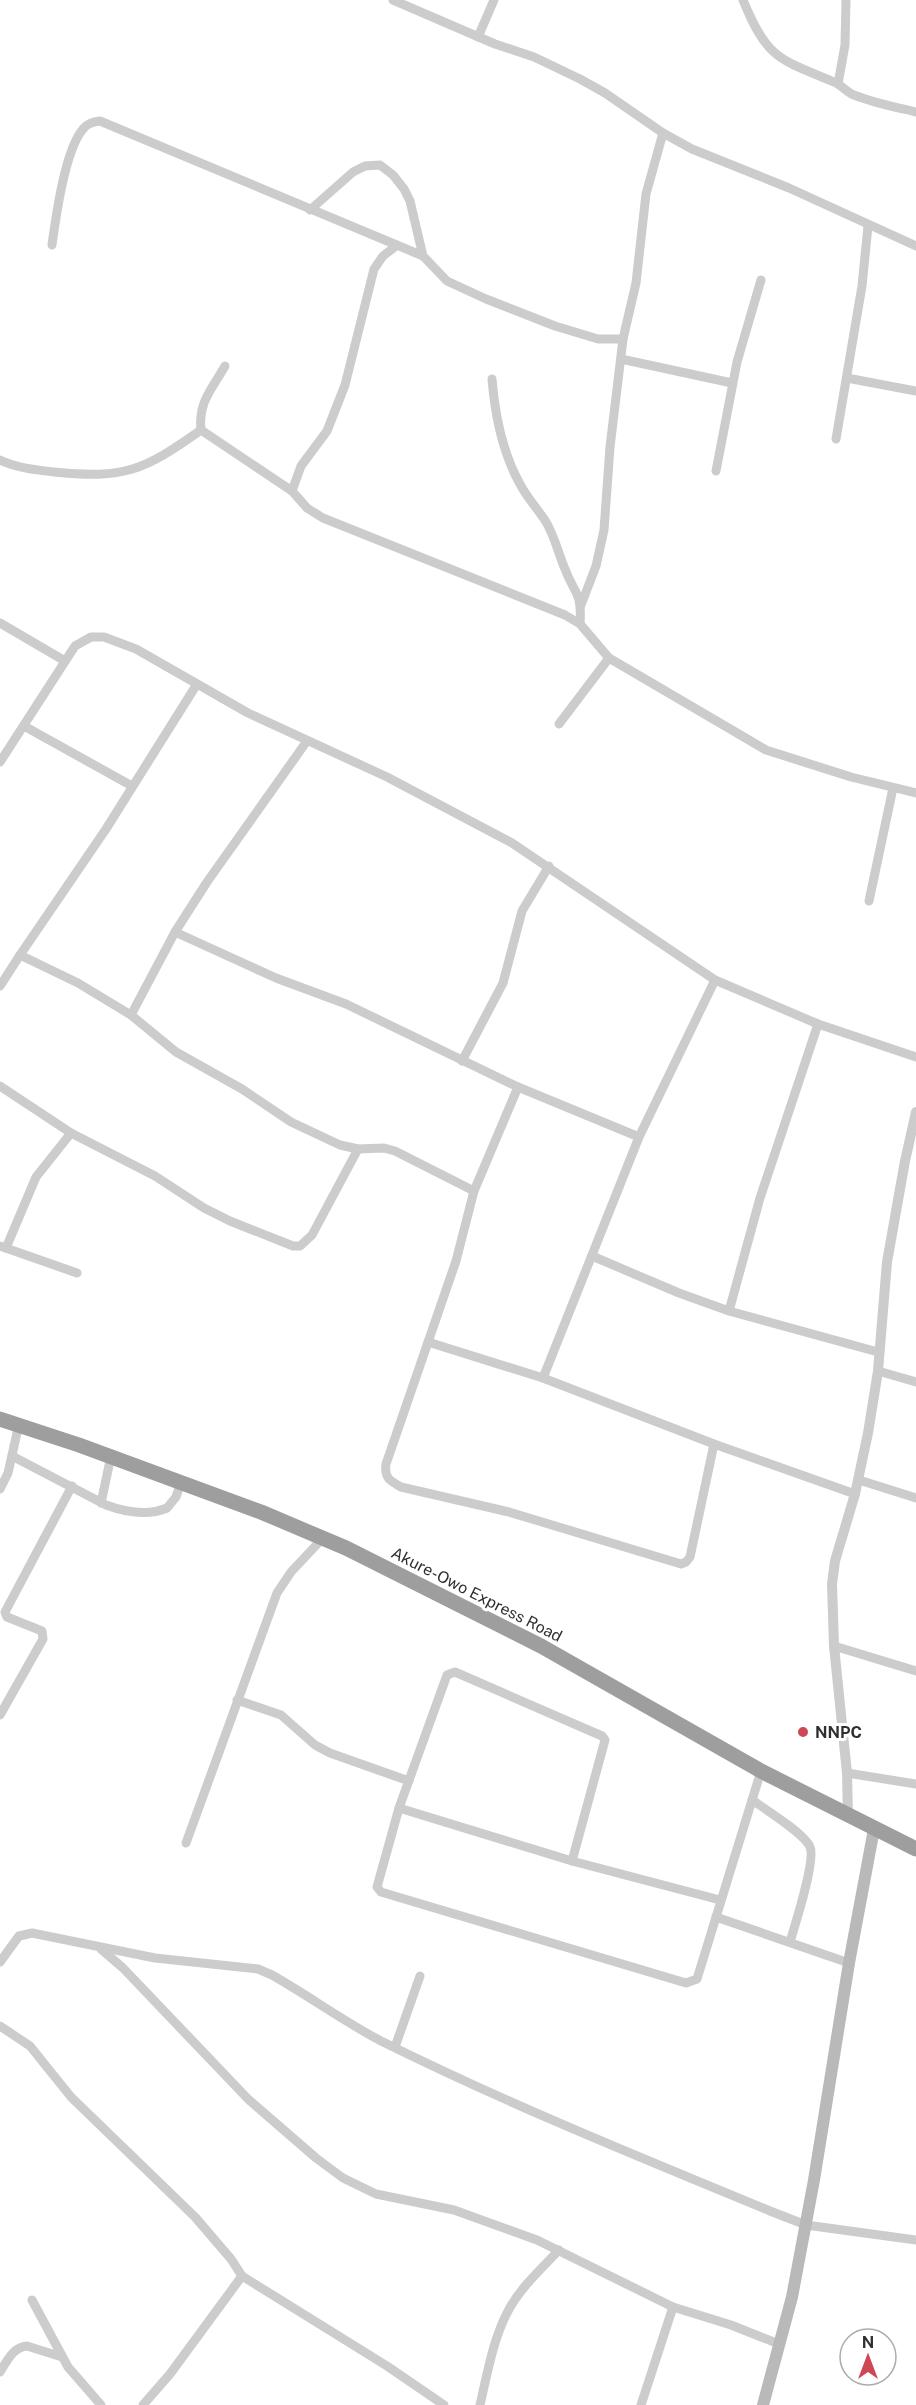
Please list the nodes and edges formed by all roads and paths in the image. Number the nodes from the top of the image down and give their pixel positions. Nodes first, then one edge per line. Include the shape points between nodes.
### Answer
1 (393, 0) edge
2 (494, 0) edge
3 (743, 0) edge
4 (846, 0) edge
5 (478, 37) junction
6 (838, 84) junction
7 (916, 112) edge
8 (663, 133) junction
9 (310, 210) junction
10 (868, 226) junction
11 (52, 245) dead end
12 (396, 246) junction
13 (916, 246) edge
14 (423, 256) junction
15 (761, 280) dead end
16 (623, 339) junction
17 (621, 359) junction
18 (225, 366) dead end
19 (847, 378) junction
20 (492, 379) dead end
21 (732, 383) junction
22 (916, 391) edge
23 (201, 430) junction
24 (836, 439) dead end
25 (0, 460) edge
26 (716, 471) dead end
27 (292, 490) junction
28 (581, 605) junction
29 (0, 623) edge
30 (580, 624) junction
31 (609, 657) junction
32 (65, 660) junction
33 (197, 684) junction
34 (559, 724) dead end
35 (24, 726) junction
36 (307, 741) junction
37 (0, 762) edge
38 (132, 786) junction
39 (893, 788) junction
40 (916, 793) edge
41 (549, 866) junction
42 (869, 901) dead end
43 (175, 932) junction
44 (21, 955) junction
45 (715, 980) junction
46 (0, 986) edge
47 (131, 1015) junction
48 (818, 1024) junction
49 (916, 1057) edge
50 (462, 1061) junction
51 (0, 1086) edge
52 (518, 1087) junction
53 (916, 1112) edge
54 (71, 1132) junction
55 (639, 1137) junction
56 (358, 1149) junction
57 (474, 1191) junction
58 (3, 1247) edge
59 (592, 1256) junction
60 (77, 1273) dead end
61 (729, 1311) junction
62 (428, 1342) junction
63 (878, 1352) junction
64 (878, 1371) junction
65 (543, 1378) junction
66 (916, 1382) edge
67 (0, 1419) edge
68 (20, 1424) junction
69 (714, 1444) junction
70 (12, 1456) junction
71 (111, 1456) junction
72 (859, 1480) junction
73 (181, 1482) junction
74 (72, 1486) junction
75 (0, 1489) edge
76 (855, 1494) junction
77 (916, 1498) edge
78 (101, 1503) junction
79 (322, 1539) junction
80 (834, 1646) junction
81 (916, 1671) edge
82 (237, 1700) junction
83 (0, 1715) edge
84 (761, 1771) junction
85 (847, 1773) junction
86 (409, 1781) junction
87 (916, 1784) edge
88 (752, 1800) junction
89 (399, 1808) junction
90 (848, 1816) junction
91 (874, 1829) junction
92 (186, 1843) dead end
93 (916, 1849) edge
94 (572, 1861) junction
95 (720, 1900) junction
96 (716, 1917) junction
97 (790, 1942) junction
98 (99, 1947) junction
99 (0, 1962) edge
100 (849, 1963) junction
101 (420, 1976) dead end
102 (0, 2026) edge
103 (395, 2047) junction
104 (806, 2225) junction
105 (916, 2240) edge
106 (559, 2250) junction
107 (242, 2276) junction
108 (32, 2300) dead end
109 (673, 2307) junction
110 (779, 2344) junction
111 (62, 2357) junction
112 (0, 2372) edge
113 (101, 2405) edge
114 (143, 2405) edge
115 (444, 2405) edge
116 (480, 2405) edge
117 (641, 2405) edge
118 (763, 2405) edge

1 - 5 street
2 - 5 street
3 - 6 street via 754,28 779,57
4 - 6 street via 845,45
5 - 8 street via 580,79
6 - 7 street via 851,94
8 - 10 street
8 - 16 street via 646,194 636,283
9 - 11 street via 100,121 88,124 76,140
9 - 12 street
9 - 14 street via 353,172 380,165 393,175 410,201
10 - 13 street
10 - 19 street
12 - 14 street
12 - 27 street via 374,269 345,385 327,430 301,466
14 - 16 street via 447,281 486,299 598,339
15 - 21 street
16 - 17 street
17 - 21 street
17 - 28 street via 604,530
18 - 23 street via 202,405
19 - 22 street
19 - 24 street
20 - 28 street via 496,421 513,469 520,486 546,521
21 - 26 street
23 - 25 street via 153,461 114,475 35,470
23 - 27 street
27 - 30 street via 323,518
28 - 30 street
29 - 32 street
30 - 31 street
31 - 34 street
31 - 39 street via 766,750
32 - 33 street via 82,640 104,637 136,649
32 - 35 street
33 - 36 street
33 - 38 street
35 - 37 street
35 - 38 street
36 - 41 street via 450,809
36 - 43 street
38 - 44 street
39 - 40 street
39 - 42 street
41 - 45 street
41 - 50 street via 522,911 503,983
43 - 47 street
43 - 50 street via 276,978 346,1004
44 - 46 street
44 - 47 street
45 - 48 street
45 - 55 street
47 - 56 street via 176,1052 291,1122 340,1145
48 - 49 street
48 - 61 street via 760,1198
50 - 52 street
51 - 54 street
52 - 55 street
52 - 57 street
53 - 63 street via 888,1262
54 - 56 street via 155,1176 204,1208 293,1246 300,1246 312,1235
54 - 58 street via 36,1177
55 - 59 street
56 - 57 street via 394,1151
57 - 62 street via 456,1261
58 - 60 street
59 - 61 street
59 - 65 street
61 - 63 street
62 - 65 street
62 - 69 street via 386,1464 389,1480 401,1487 509,1512 681,1564 690,1557
63 - 64 street
64 - 66 street
64 - 72 street
65 - 69 street
67 - 68 highway, Akure-Owo Express Road
68 - 70 street
68 - 71 highway, Akure-Owo Express Road
69 - 76 street
70 - 74 street
70 - 75 street
71 - 73 highway, Akure-Owo Express Road
71 - 78 street
72 - 76 street
72 - 77 street
73 - 78 street via 172,1503 162,1510 122,1511
73 - 79 highway, Akure-Owo Express Road
74 - 78 street
74 - 83 street via 5,1612 7,1617 44,1634
76 - 80 street via 833,1573
79 - 82 street via 282,1584
79 - 84 highway, Akure-Owo Express Road via 541,1646
80 - 81 street
80 - 85 street
82 - 86 street via 280,1715 330,1753
82 - 92 street
84 - 88 street
84 - 90 highway, Akure-Owo Express Road
85 - 87 street
85 - 90 street
86 - 89 street
86 - 94 street via 450,1673 603,1736 605,1745
88 - 95 street
88 - 97 street via 810,1845 809,1870
89 - 94 street
89 - 96 street via 377,1887 381,1892 686,1983 697,1979
90 - 91 highway, Akure-Owo Express Road
91 - 93 highway, Akure-Owo Express Road
91 - 100 main road
94 - 95 street
95 - 96 street
96 - 97 street
97 - 100 street
98 - 99 street via 25,1934
98 - 103 street via 155,1958 258,1969
98 - 106 street via 248,2099 344,2178 376,2194 454,2210
100 - 104 main road
101 - 103 street
102 - 107 street via 30,2046 71,2097 195,2217
103 - 104 street via 552,2120
104 - 105 street
104 - 110 main road
106 - 109 street
106 - 116 street via 507,2313
107 - 114 street
107 - 115 street
108 - 111 street
109 - 110 street
109 - 117 street
110 - 118 main road
111 - 112 street via 22,2346
111 - 113 street

